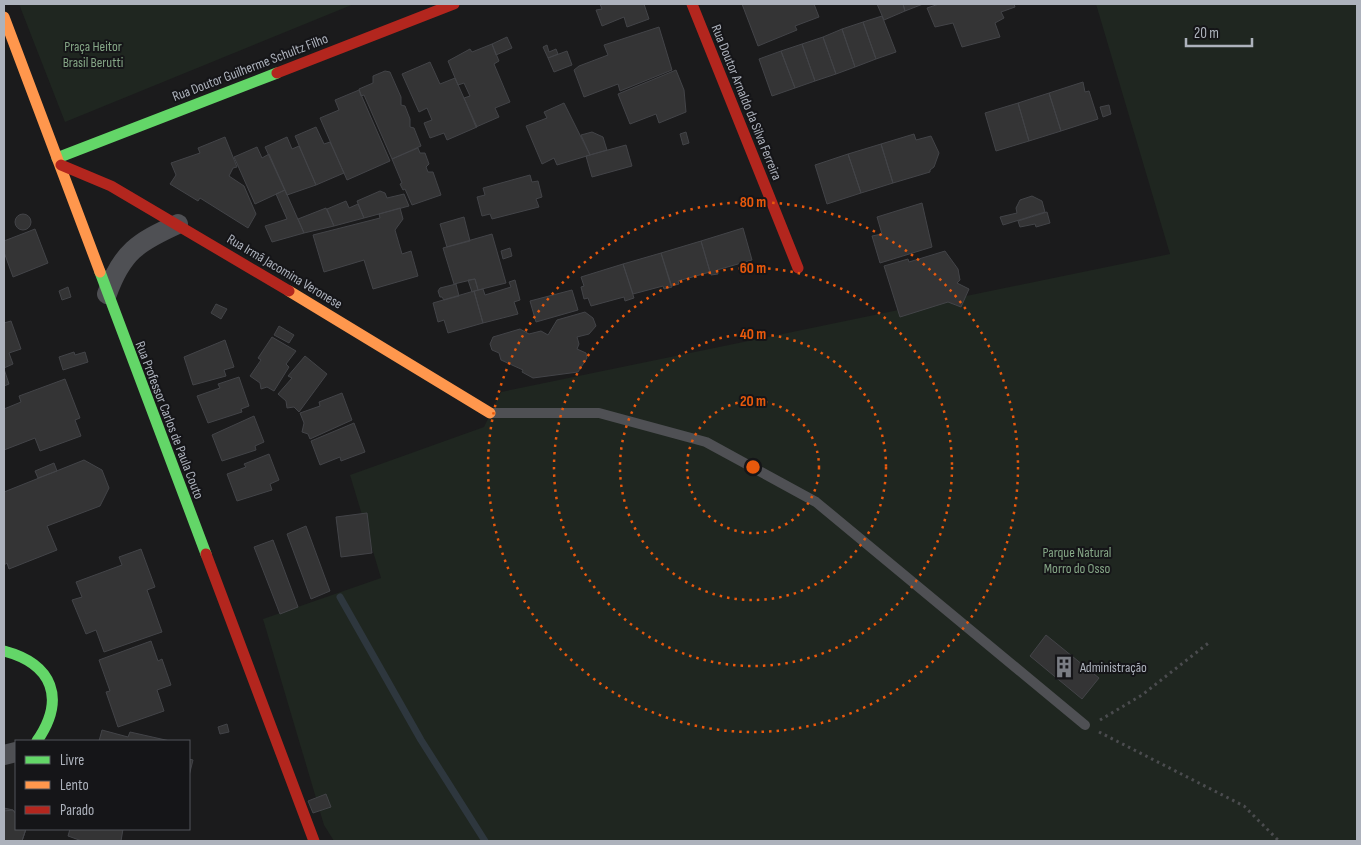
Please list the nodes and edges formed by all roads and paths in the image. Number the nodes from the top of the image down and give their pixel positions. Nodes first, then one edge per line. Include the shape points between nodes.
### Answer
1 (454, 4) edge
2 (692, 4) edge
3 (4, 17) edge
4 (59, 161) junction
5 (178, 224) junction
6 (798, 268) dead end
7 (107, 294) junction
8 (490, 413) joint
9 (1211, 640) dead end
10 (4, 651) edge
11 (1085, 725) junction
12 (38, 740) edge
13 (311, 837) edge
14 (1279, 841) edge

1 - 4 street, Rua Doutor Guilherme Schultz Filho
2 - 6 street, Rua Doutor Arnaldo da Silva Ferreira
3 - 4 street, Rua Professor Carlos de Paula Couto
4 - 5 street, Rua Irmã Jacomina Veronese
4 - 7 street, Rua Professor Carlos de Paula Couto
5 - 7 street via 153,235 132,250 115,270
5 - 8 street, Rua Irmã Jacomina Veronese
7 - 13 street, Rua Professor Carlos de Paula Couto
8 - 11 lane via 599,413 706,442 816,502
9 - 11 path via 1142,695 1104,718
10 - 12 street via 22,656 38,666 48,680 53,698 52,716
11 - 14 path via 1244,806

